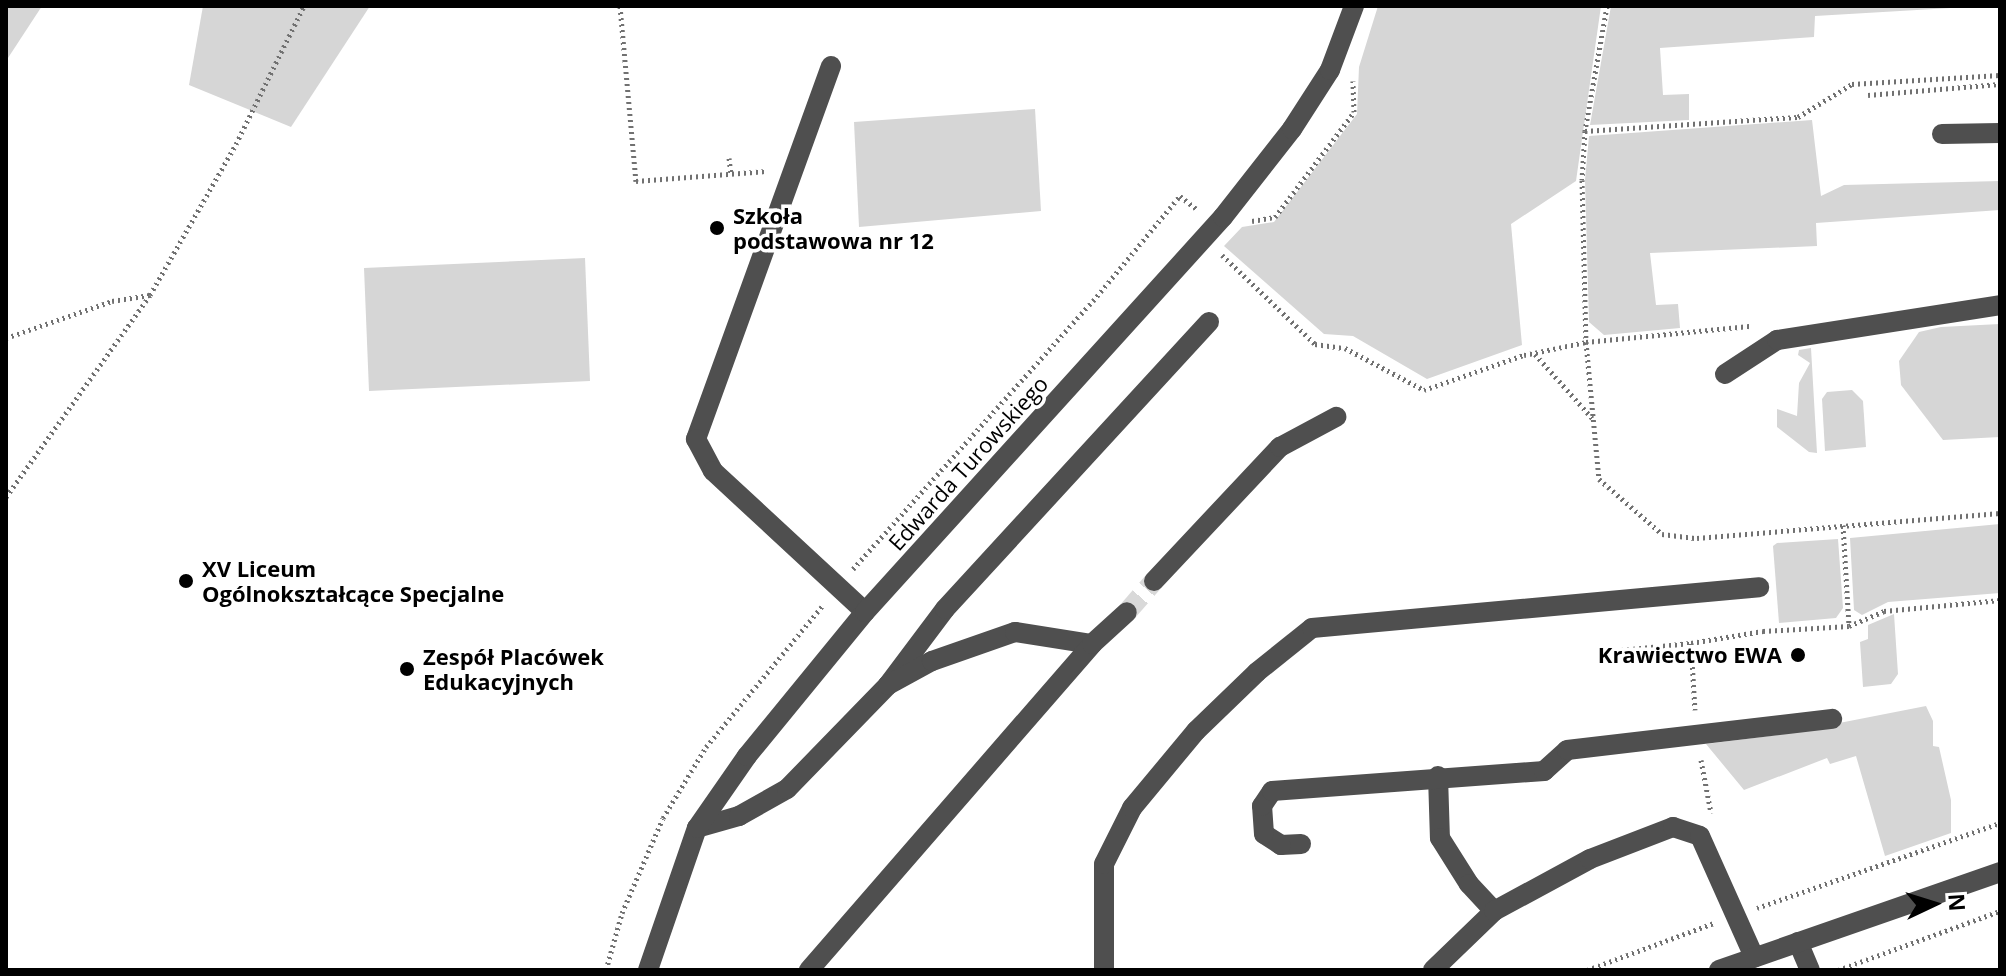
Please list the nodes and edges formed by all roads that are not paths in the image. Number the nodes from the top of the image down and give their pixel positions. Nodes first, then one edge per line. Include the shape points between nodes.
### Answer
1 (1354, 6) edge
2 (831, 66) dead end
3 (2000, 133) edge
4 (1942, 134) dead end
5 (2000, 305) edge
6 (1209, 322) dead end
7 (1725, 374) dead end
8 (1336, 417) dead end
9 (1154, 581) tunnel mouth
10 (1759, 587) dead end
11 (865, 612) junction
12 (1127, 612) tunnel mouth
13 (1092, 644) junction
14 (888, 685) junction
15 (1832, 719) dead end
16 (1438, 776) junction
17 (697, 828) junction
18 (1301, 844) dead end
19 (2000, 872) edge
20 (1494, 911) junction
21 (1798, 942) junction
22 (1754, 957) junction
23 (648, 970) edge
24 (809, 970) edge
25 (1104, 970) edge
26 (1433, 970) edge
27 (1719, 970) edge
28 (1810, 970) edge

1 - 11 street, Edwarda Turowskiego via 1330,70 1223,217
2 - 11 street via 696,439 713,471
3 - 4 street
5 - 7 street via 1777,340
6 - 14 street via 945,609
8 - 9 street via 1280,447
10 - 25 street via 1312,628 1196,731 1132,808 1104,864
11 - 17 street, Edwarda Turowskiego via 747,756
12 - 13 street
13 - 14 street via 1015,632 932,661
13 - 24 street
14 - 17 street via 787,789 739,816
15 - 16 street via 1567,750 1544,771
16 - 18 street via 1272,791 1262,806 1264,834 1281,845
16 - 20 street via 1440,838 1469,884
17 - 23 street, Edwarda Turowskiego
19 - 21 street
20 - 22 street via 1590,859 1673,827 1700,836
20 - 26 street
21 - 22 street
21 - 28 street
22 - 27 street

